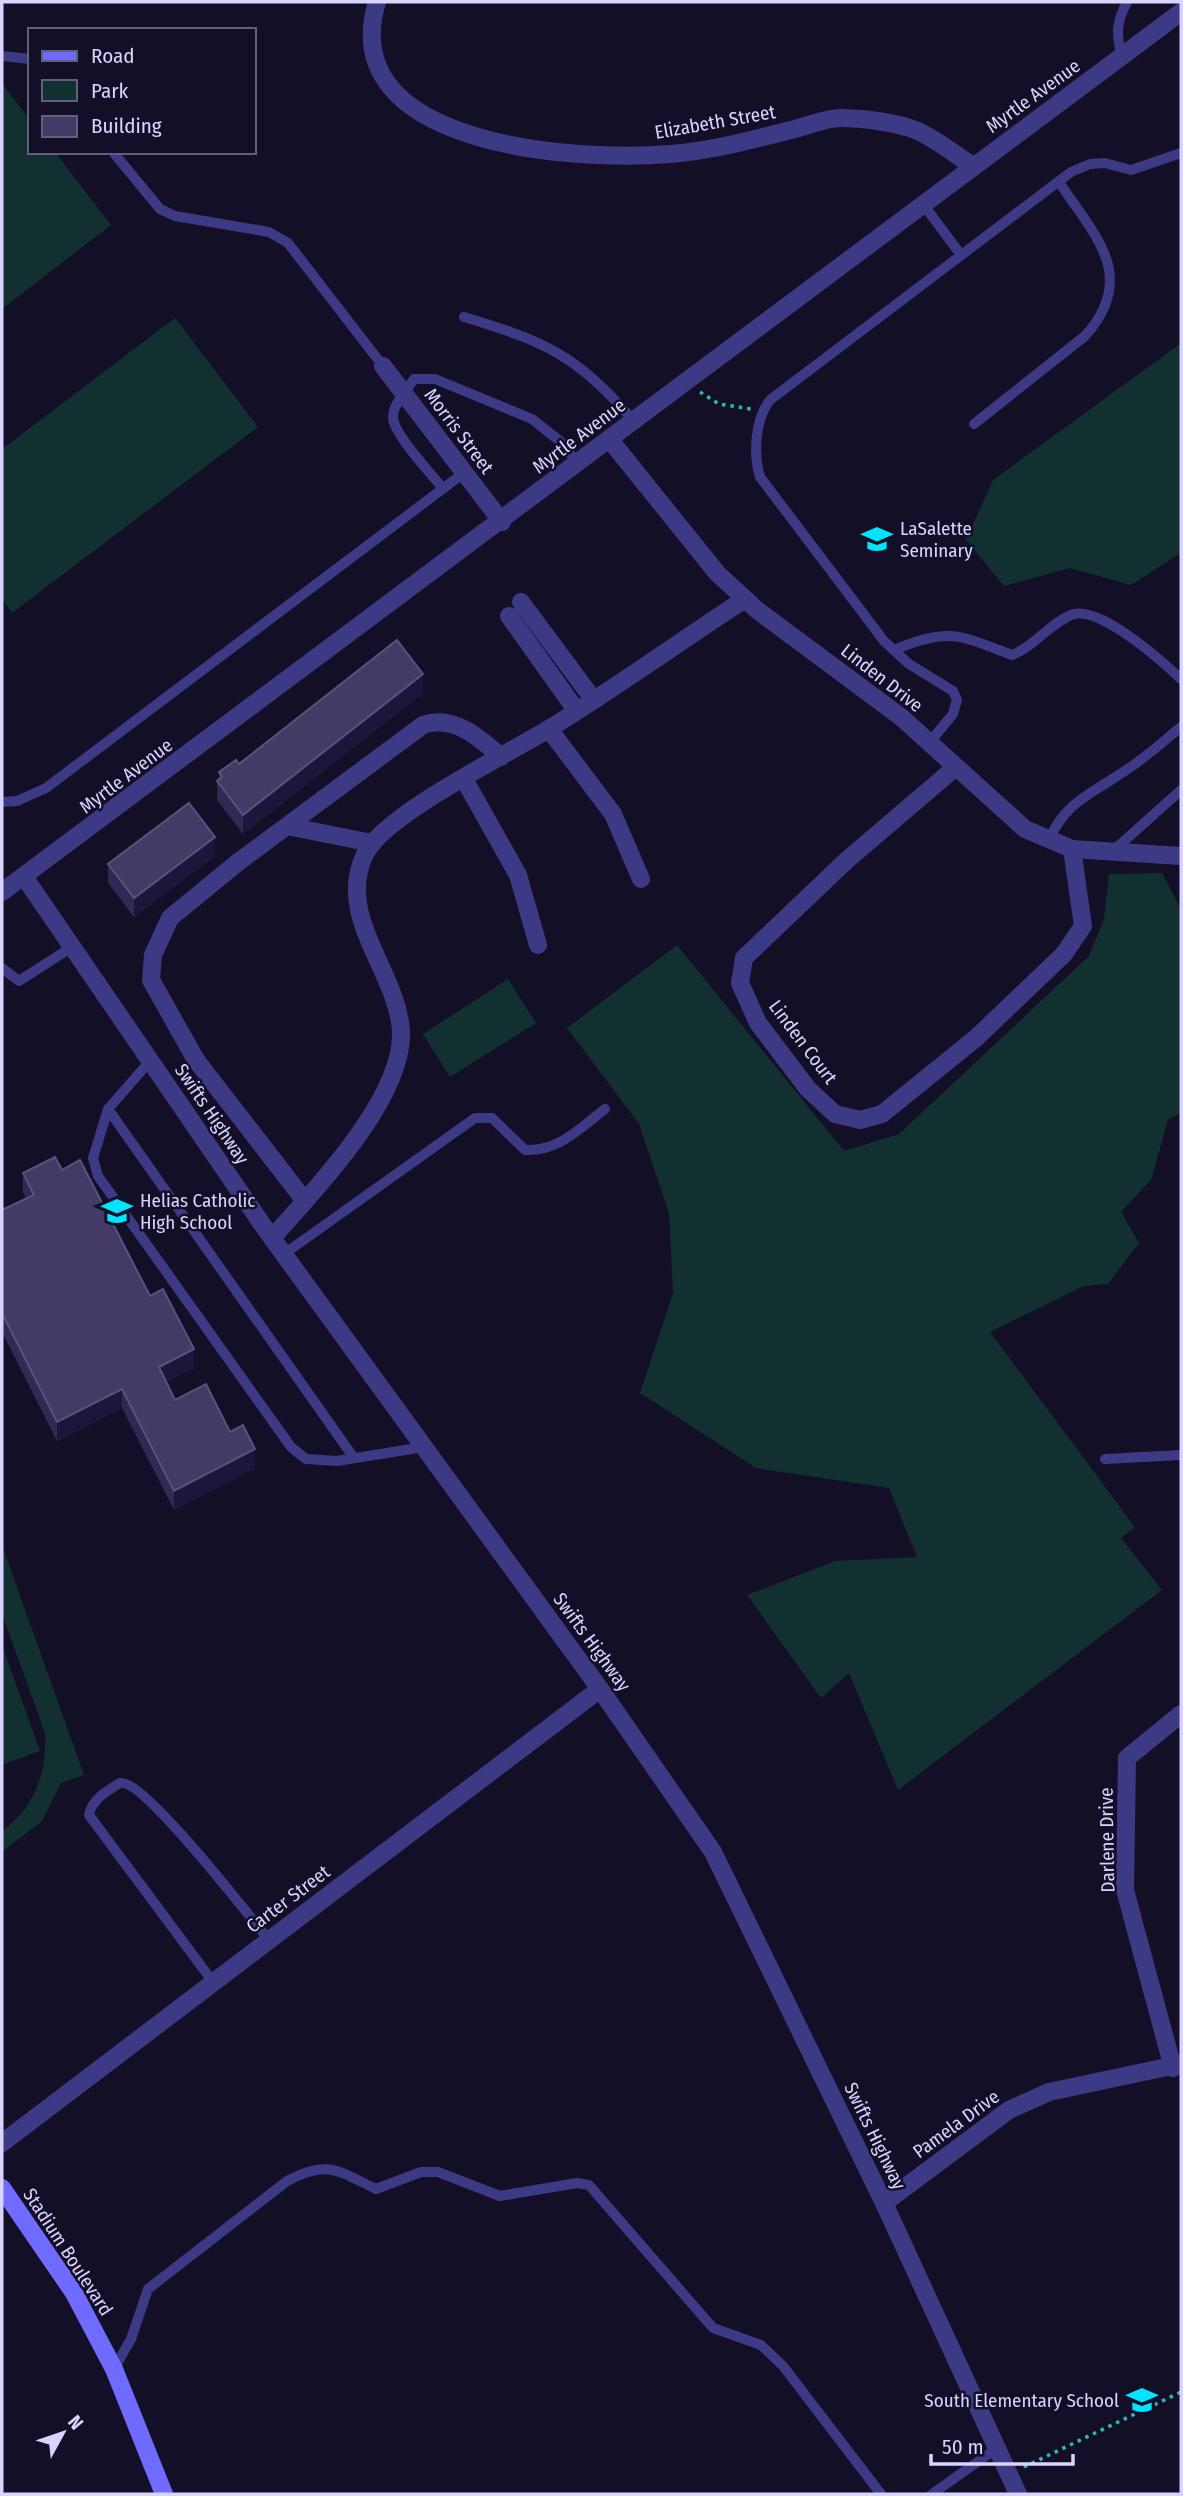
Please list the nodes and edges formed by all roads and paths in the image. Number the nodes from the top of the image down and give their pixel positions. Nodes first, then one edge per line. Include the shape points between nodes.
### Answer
1 (377, 2) edge
2 (1126, 2) edge
3 (1181, 12) edge
4 (2, 56) edge
5 (1122, 57) junction
6 (28, 59) edge
7 (1181, 153) edge
8 (115, 154) edge
9 (974, 166) junction
10 (1059, 182) junction
11 (923, 204) junction
12 (961, 256) junction
13 (464, 317) dead end
14 (383, 366) joint
15 (689, 380) junction
16 (405, 394) junction
17 (762, 411) junction
18 (634, 421) junction
19 (974, 424) dead end
20 (610, 440) junction
21 (578, 464) junction
22 (465, 472) junction
23 (443, 489) junction
24 (502, 522) junction
25 (745, 599) junction
26 (521, 601) dead end
27 (509, 616) dead end
28 (894, 650) junction
29 (1181, 679) edge
30 (593, 699) junction
31 (576, 710) junction
32 (1181, 727) edge
33 (549, 729) junction
34 (929, 743) junction
35 (501, 757) junction
36 (956, 767) junction
37 (464, 779) junction
38 (1181, 790) edge
39 (2, 802) edge
40 (287, 826) junction
41 (1049, 839) junction
42 (372, 844) junction
43 (1072, 849) junction
44 (1112, 852) junction
45 (1181, 856) edge
46 (25, 878) junction
47 (641, 879) dead end
48 (2, 892) edge
49 (538, 945) dead end
50 (72, 947) junction
51 (2, 968) edge
52 (150, 1061) junction
53 (108, 1109) junction
54 (605, 1109) dead end
55 (305, 1201) junction
56 (272, 1238) junction
57 (284, 1254) junction
58 (424, 1447) junction
59 (1181, 1455) edge
60 (354, 1458) junction
61 (1105, 1459) dead end
62 (600, 1689) junction
63 (1181, 1714) edge
64 (269, 1940) junction
65 (213, 1982) junction
66 (1177, 2066) edge
67 (2, 2143) edge
68 (2, 2188) edge
69 (884, 2203) junction
70 (114, 2369) junction
71 (1181, 2392) edge
72 (997, 2448) junction
73 (1009, 2474) junction
74 (164, 2494) edge
75 (881, 2494) edge
76 (932, 2494) edge
77 (1017, 2494) edge

1 - 9 street, Elizabeth Street via 370,33 386,82 405,105 466,134 589,157 672,155 840,117 911,128
2 - 5 lane via 1116,34
3 - 5 street, Myrtle Avenue
4 - 6 lane
5 - 9 street, Myrtle Avenue
7 - 10 lane via 1131,170 1090,164
8 - 14 lane via 160,209 175,216 269,232 288,243
9 - 11 street, Myrtle Avenue
10 - 12 lane
10 - 19 lane via 1101,245 1111,267 1111,284 1097,323 1085,336
11 - 12 lane
11 - 15 street, Myrtle Avenue
12 - 17 lane via 770,400
13 - 18 lane via 553,348 586,371
14 - 16 street, Morris Street
15 - 17 path via 707,399
15 - 18 street, Myrtle Avenue
16 - 21 lane via 414,379 435,379 532,419 561,442
16 - 22 street, Morris Street
16 - 23 lane via 393,419
17 - 28 lane via 755,461 760,477
18 - 20 street, Myrtle Avenue
20 - 21 street, Myrtle Avenue
20 - 25 street, Linden Drive via 717,573
21 - 24 street, Myrtle Avenue
22 - 23 lane
22 - 24 street, Morris Street
23 - 39 lane via 46,788 17,801
24 - 46 street, Myrtle Avenue
25 - 30 street
25 - 34 street, Linden Drive
26 - 30 street
27 - 31 street
28 - 29 lane via 952,634 1012,655 1027,649 1070,615 1085,612 1150,652
28 - 34 lane via 953,691 957,700 953,714
30 - 31 street
31 - 33 street
32 - 41 lane via 1121,774 1080,798 1060,816
33 - 35 street
33 - 47 street via 613,814
34 - 36 street, Linden Drive
35 - 37 street
35 - 40 street via 483,741 437,720 423,725
36 - 41 street, Linden Drive via 1025,829
36 - 43 street, Linden Court via 846,860 744,958 740,983 758,1023 808,1089 835,1114 860,1120 883,1114 976,1038 1064,954 1083,926
37 - 42 street via 398,818
37 - 49 street via 518,875
38 - 44 lane
40 - 42 street
40 - 55 street via 170,918 153,955 151,980 196,1060
41 - 43 street, Linden Drive
42 - 55 street via 364,856 357,893 362,926 392,992 401,1032 394,1071 368,1119
43 - 44 street, Linden Drive
44 - 45 street, Linden Drive
46 - 48 street, Myrtle Avenue
46 - 50 street, Swifts Highway
50 - 51 lane via 19,981
50 - 52 street, Swifts Highway
52 - 53 lane
52 - 56 street, Swifts Highway
53 - 60 lane
53 - 60 lane via 93,1158 98,1176 291,1447 306,1459
54 - 57 lane via 542,1151 525,1150 492,1118 475,1118
55 - 56 street
56 - 57 street, Swifts Highway
57 - 58 street, Swifts Highway
58 - 60 lane
58 - 62 street, Swifts Highway
59 - 61 lane
62 - 64 street, Carter Street
62 - 69 street, Swifts Highway via 713,1852
63 - 66 street, Darlene Drive via 1127,1758 1125,1891
64 - 65 street, Carter Street
64 - 65 lane via 137,1788 126,1782 107,1792 94,1802 89,1815
65 - 67 street, Carter Street
66 - 69 street, Pamela Drive via 1049,2092 1009,2110
68 - 70 main road, Stadium Boulevard via 74,2293
69 - 72 street, Swifts Highway
70 - 74 main road, Stadium Boulevard
70 - 75 lane via 131,2339 148,2289 307,2170 330,2167 376,2189 421,2172 438,2172 499,2196 577,2183 589,2185 713,2328 761,2345 783,2366
71 - 73 path
72 - 73 street, Swifts Highway
72 - 76 lane
73 - 77 street, Swifts Highway

